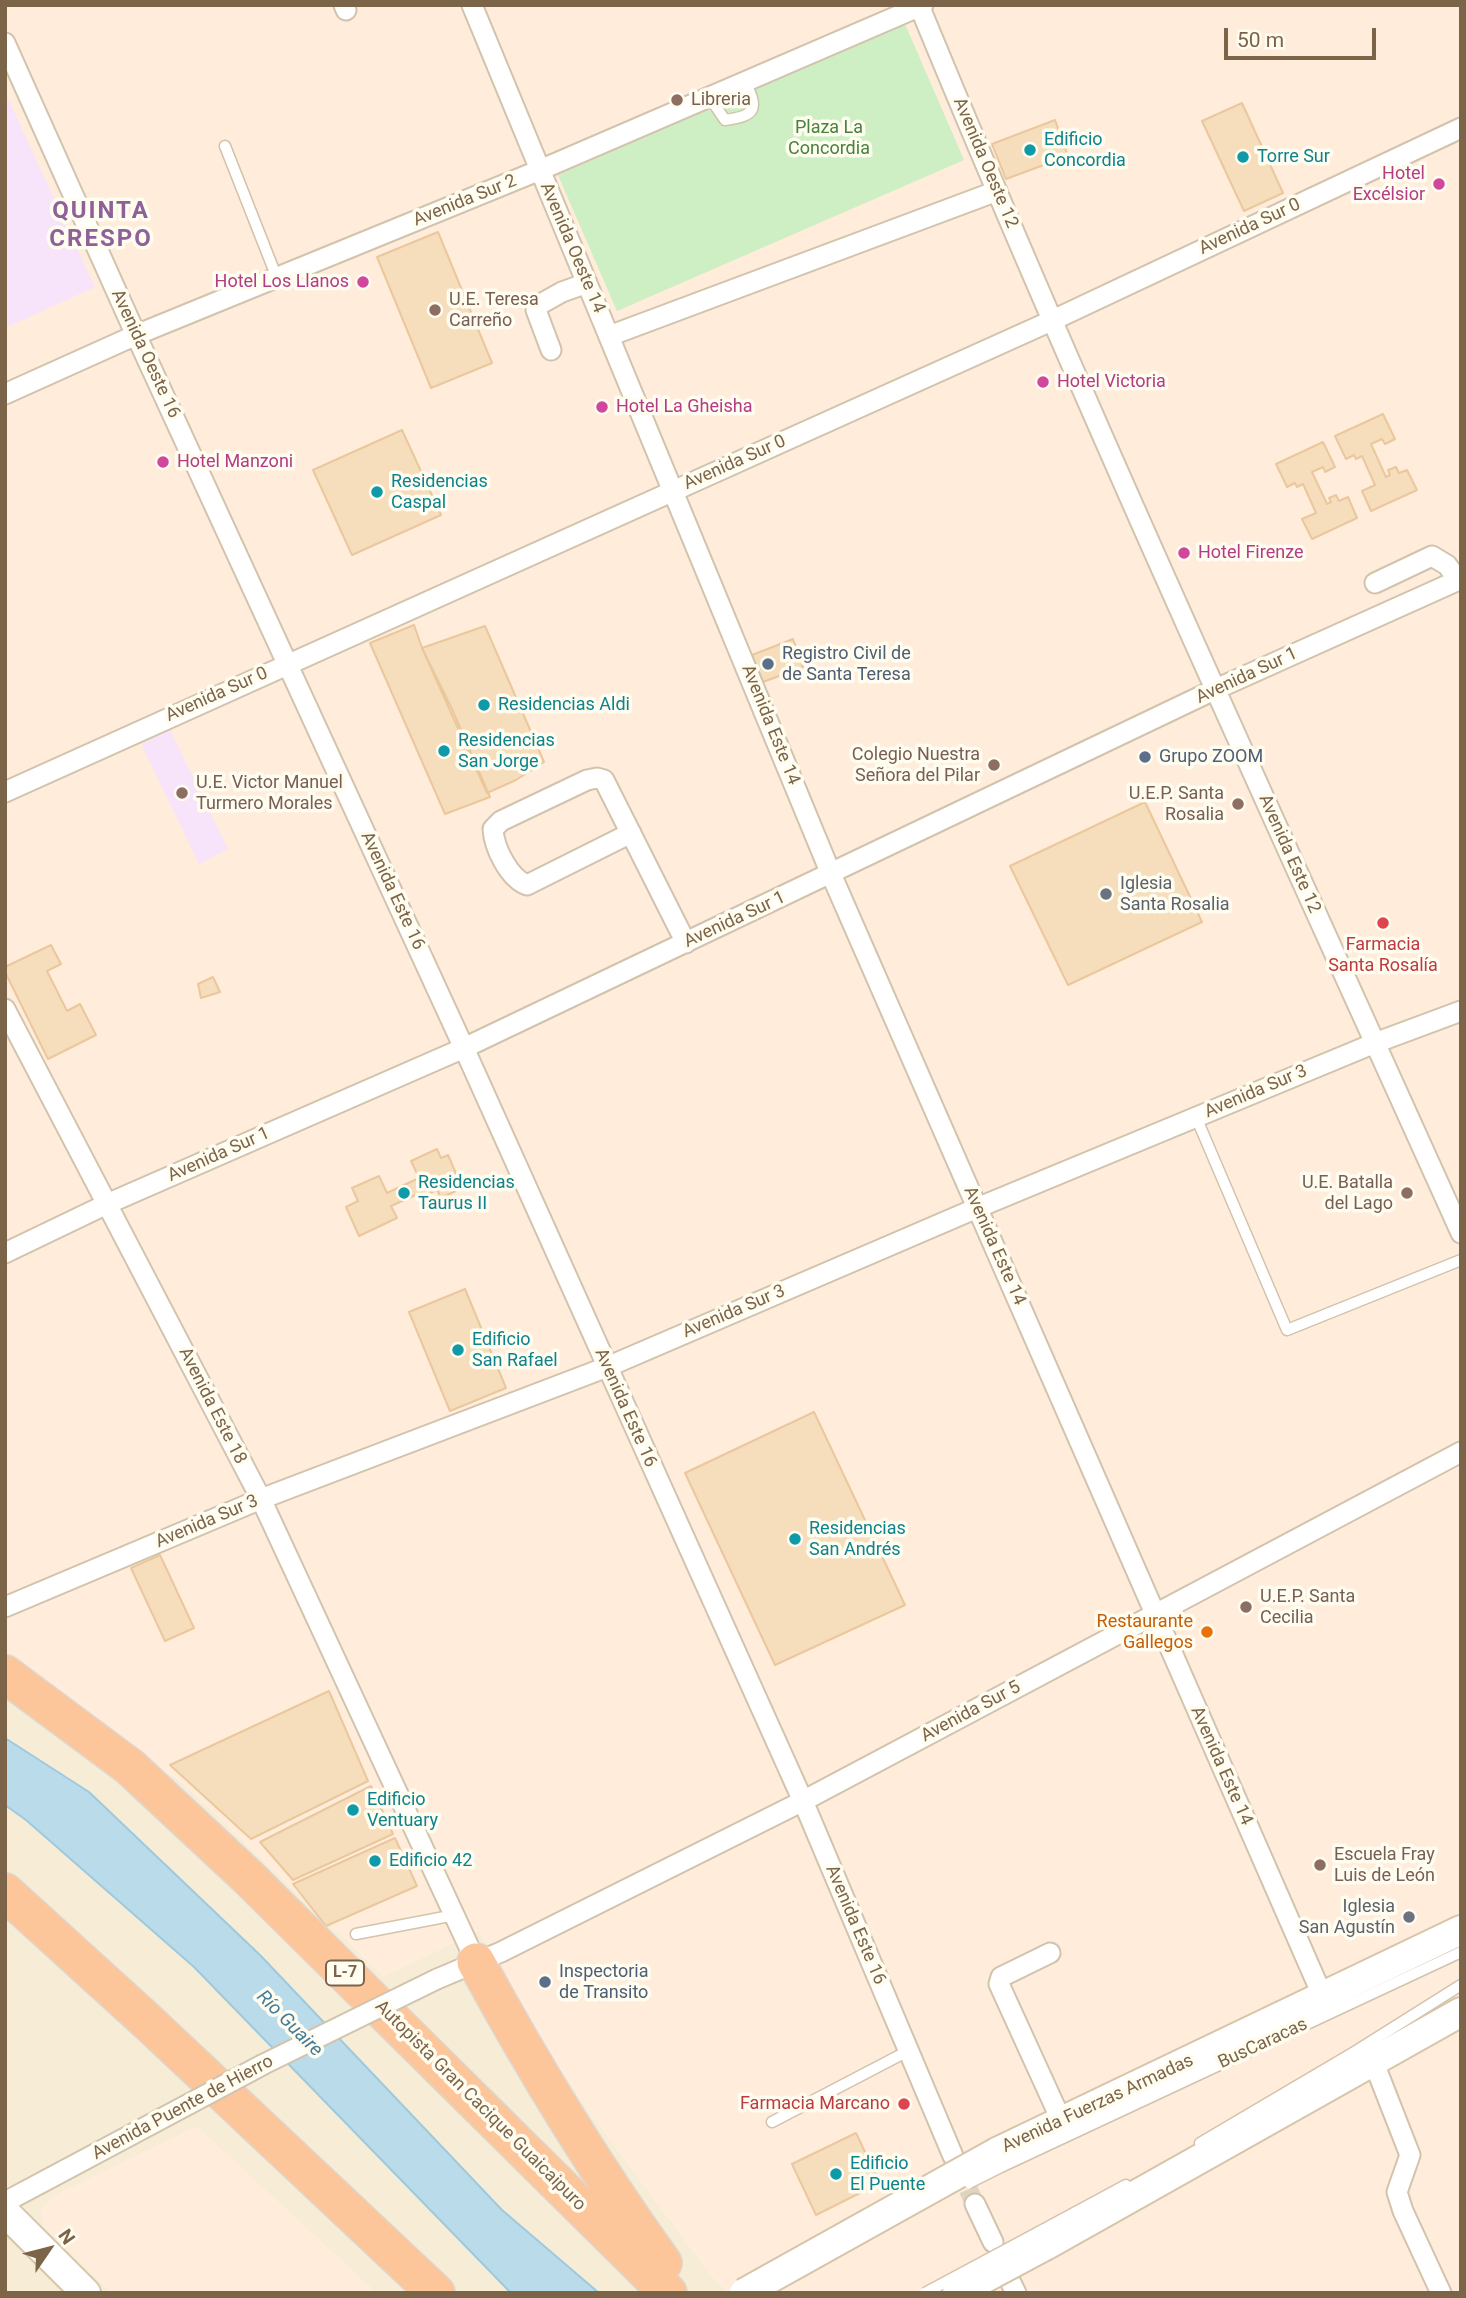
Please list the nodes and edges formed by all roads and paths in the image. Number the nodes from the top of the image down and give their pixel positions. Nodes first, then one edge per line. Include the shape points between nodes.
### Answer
1 (472, 5) edge
2 (920, 6) edge
3 (5, 43) edge
4 (746, 82) junction
5 (710, 98) junction
6 (1461, 128) edge
7 (225, 146) dead end
8 (540, 170) junction
9 (997, 191) junction
10 (277, 279) junction
11 (587, 283) junction
12 (1051, 321) junction
13 (136, 335) junction
14 (609, 336) junction
15 (551, 350) dead end
16 (5, 394) edge
17 (674, 491) junction
18 (1459, 579) edge
19 (1375, 583) dead end
20 (288, 663) junction
21 (1214, 690) junction
22 (5, 792) edge
23 (631, 833) junction
24 (831, 874) junction
25 (686, 943) junction
26 (5, 1009) edge
27 (1461, 1012) edge
28 (1375, 1043) junction
29 (464, 1048) junction
30 (1196, 1117) junction
31 (107, 1204) junction
32 (977, 1208) junction
33 (1461, 1233) edge
34 (5, 1253) edge
35 (1461, 1260) edge
36 (607, 1367) junction
37 (1461, 1452) edge
38 (261, 1499) junction
39 (5, 1607) edge
40 (1155, 1616) junction
41 (5, 1674) edge
42 (803, 1801) junction
43 (5, 1892) edge
44 (455, 1915) junction
45 (1461, 1930) edge
46 (356, 1934) dead end
47 (1461, 1952) edge
48 (1050, 1953) dead end
49 (476, 1962) junction
50 (1461, 1985) edge
51 (1323, 1997) junction
52 (1461, 2012) edge
53 (908, 2051) junction
54 (1374, 2063) junction
55 (772, 2122) dead end
56 (1062, 2122) junction
57 (1191, 2148) dead end
58 (953, 2156) tunnel mouth
59 (1000, 2159) junction
60 (1132, 2181) dead end
61 (954, 2191) dead end
62 (5, 2202) edge
63 (975, 2204) tunnel mouth
64 (918, 2209) dead end
65 (5, 2211) edge
66 (1041, 2239) junction
67 (993, 2242) dead end
68 (675, 2291) edge
69 (86, 2293) edge
70 (436, 2293) edge
71 (744, 2293) edge
72 (767, 2293) edge
73 (925, 2293) edge
74 (957, 2293) edge
75 (1441, 2293) edge

1 - 8 street, Avenida Oeste 14
2 - 4 street, Avenida Sur 2
2 - 9 street, Avenida Oeste 12
3 - 13 street, Avenida Oeste 16
4 - 5 street, Avenida Sur 2
4 - 5 lane via 754,104 745,116 725,120
5 - 8 street, Avenida Sur 2
6 - 12 street, Avenida Sur 0
7 - 10 lane
8 - 10 street, Avenida Sur 2
8 - 11 street, Avenida Oeste 14
9 - 12 street, Avenida Oeste 12
9 - 14 street
10 - 13 street, Avenida Sur 2
11 - 14 street, Avenida Oeste 14
11 - 15 street via 537,306
12 - 17 street, Avenida Sur 0
12 - 21 street, Avenida Este 12
13 - 16 street, Avenida Sur 2
13 - 20 street, Avenida Oeste 16
14 - 17 street, Avenida Oeste 14
17 - 20 street, Avenida Sur 0
17 - 24 street, Avenida Este 14
18 - 19 street via 1432,556
18 - 21 street, Avenida Sur 1
20 - 22 street, Avenida Sur 0
20 - 29 street, Avenida Este 16
21 - 24 street, Avenida Sur 1
21 - 28 street, Avenida Este 12
23 - 23 street via 604,780 597,778 501,821 494,829 494,839 518,881 527,885
23 - 25 street
24 - 25 street, Avenida Sur 1
24 - 32 street, Avenida Este 14
25 - 29 street, Avenida Sur 1
26 - 31 street, Avenida Este 18
27 - 28 street, Avenida Sur 3
28 - 30 street, Avenida Sur 3
28 - 33 street, Avenida Este 12
29 - 31 street, Avenida Sur 1
29 - 36 street, Avenida Este 16
30 - 32 street, Avenida Sur 3
30 - 35 lane via 1287,1331
31 - 34 street, Avenida Sur 1
31 - 38 street, Avenida Este 18
32 - 36 street, Avenida Sur 3
32 - 40 street, Avenida Este 14
36 - 38 street, Avenida Sur 3
36 - 42 street, Avenida Este 16
37 - 40 street, Avenida Sur 5
38 - 39 street, Avenida Sur 3
38 - 44 street, Avenida Este 18
40 - 42 street, Avenida Sur 5
40 - 51 street, Avenida Este 14
41 - 68 highway, Autopista Gran Cacique Guaicaipuro / L-7 via 130,1767
42 - 49 street, Avenida Sur 5
42 - 53 street, Avenida Este 16
43 - 70 highway
44 - 46 lane
44 - 49 street, Avenida Este 18
45 - 51 main road, Avenida Fuerzas Armadas
47 - 59 lane, BusCaracas
48 - 56 street via 1001,1977 999,1984
49 - 62 street, Avenida Puente de Hierro, bridge via 264,2064
49 - 68 highway via 570,2126
50 - 57 lane
51 - 56 main road, Avenida Fuerzas Armadas
52 - 54 main road
53 - 55 lane
53 - 58 street, Avenida Este 16
54 - 66 main road
54 - 75 street via 1410,2155 1397,2192
56 - 59 main road, Avenida Fuerzas Armadas
59 - 61 lane, BusCaracas, bridge
59 - 71 main road, Avenida Fuerzas Armadas, bridge
60 - 66 lane
63 - 67 street
64 - 72 lane
65 - 69 main road
66 - 73 lane, bridge
66 - 74 main road, bridge

